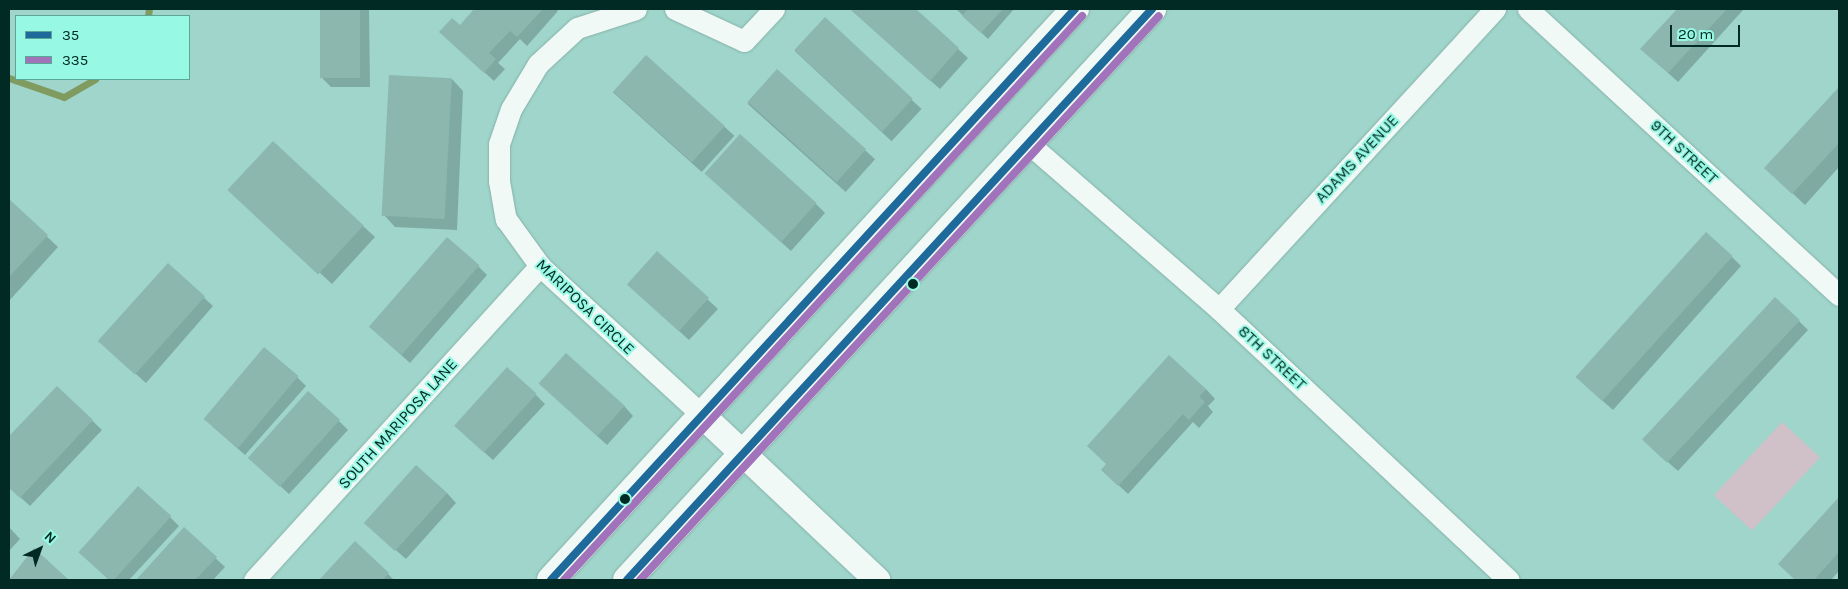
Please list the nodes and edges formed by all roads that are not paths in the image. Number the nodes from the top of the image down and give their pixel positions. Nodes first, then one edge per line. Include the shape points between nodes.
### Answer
1 (636, 9) edge
2 (675, 9) edge
3 (774, 9) edge
4 (1075, 9) edge
5 (1152, 9) edge
6 (1495, 9) edge
7 (1528, 9) edge
8 (1028, 144) junction
9 (540, 266) junction
10 (1839, 295) edge
11 (1219, 309) junction
12 (702, 415) junction
13 (743, 456) junction
14 (254, 580) edge
15 (551, 580) edge
16 (627, 580) edge
17 (878, 580) edge
18 (1509, 580) edge

1 - 9 street, MARIPOSA CIRCLE via 577,28 538,64 511,109 499,144 506,219
2 - 3 street via 744,41
4 - 12 main road
5 - 8 main road
6 - 11 street, ADAMS AVENUE
7 - 10 street, 9TH STREET
8 - 11 street, 8TH STREET
8 - 13 main road
9 - 12 street, MARIPOSA CIRCLE
9 - 14 street, SOUTH MARIPOSA LANE
11 - 18 street, 8TH STREET
12 - 13 street
12 - 15 main road
13 - 16 main road
13 - 17 street

